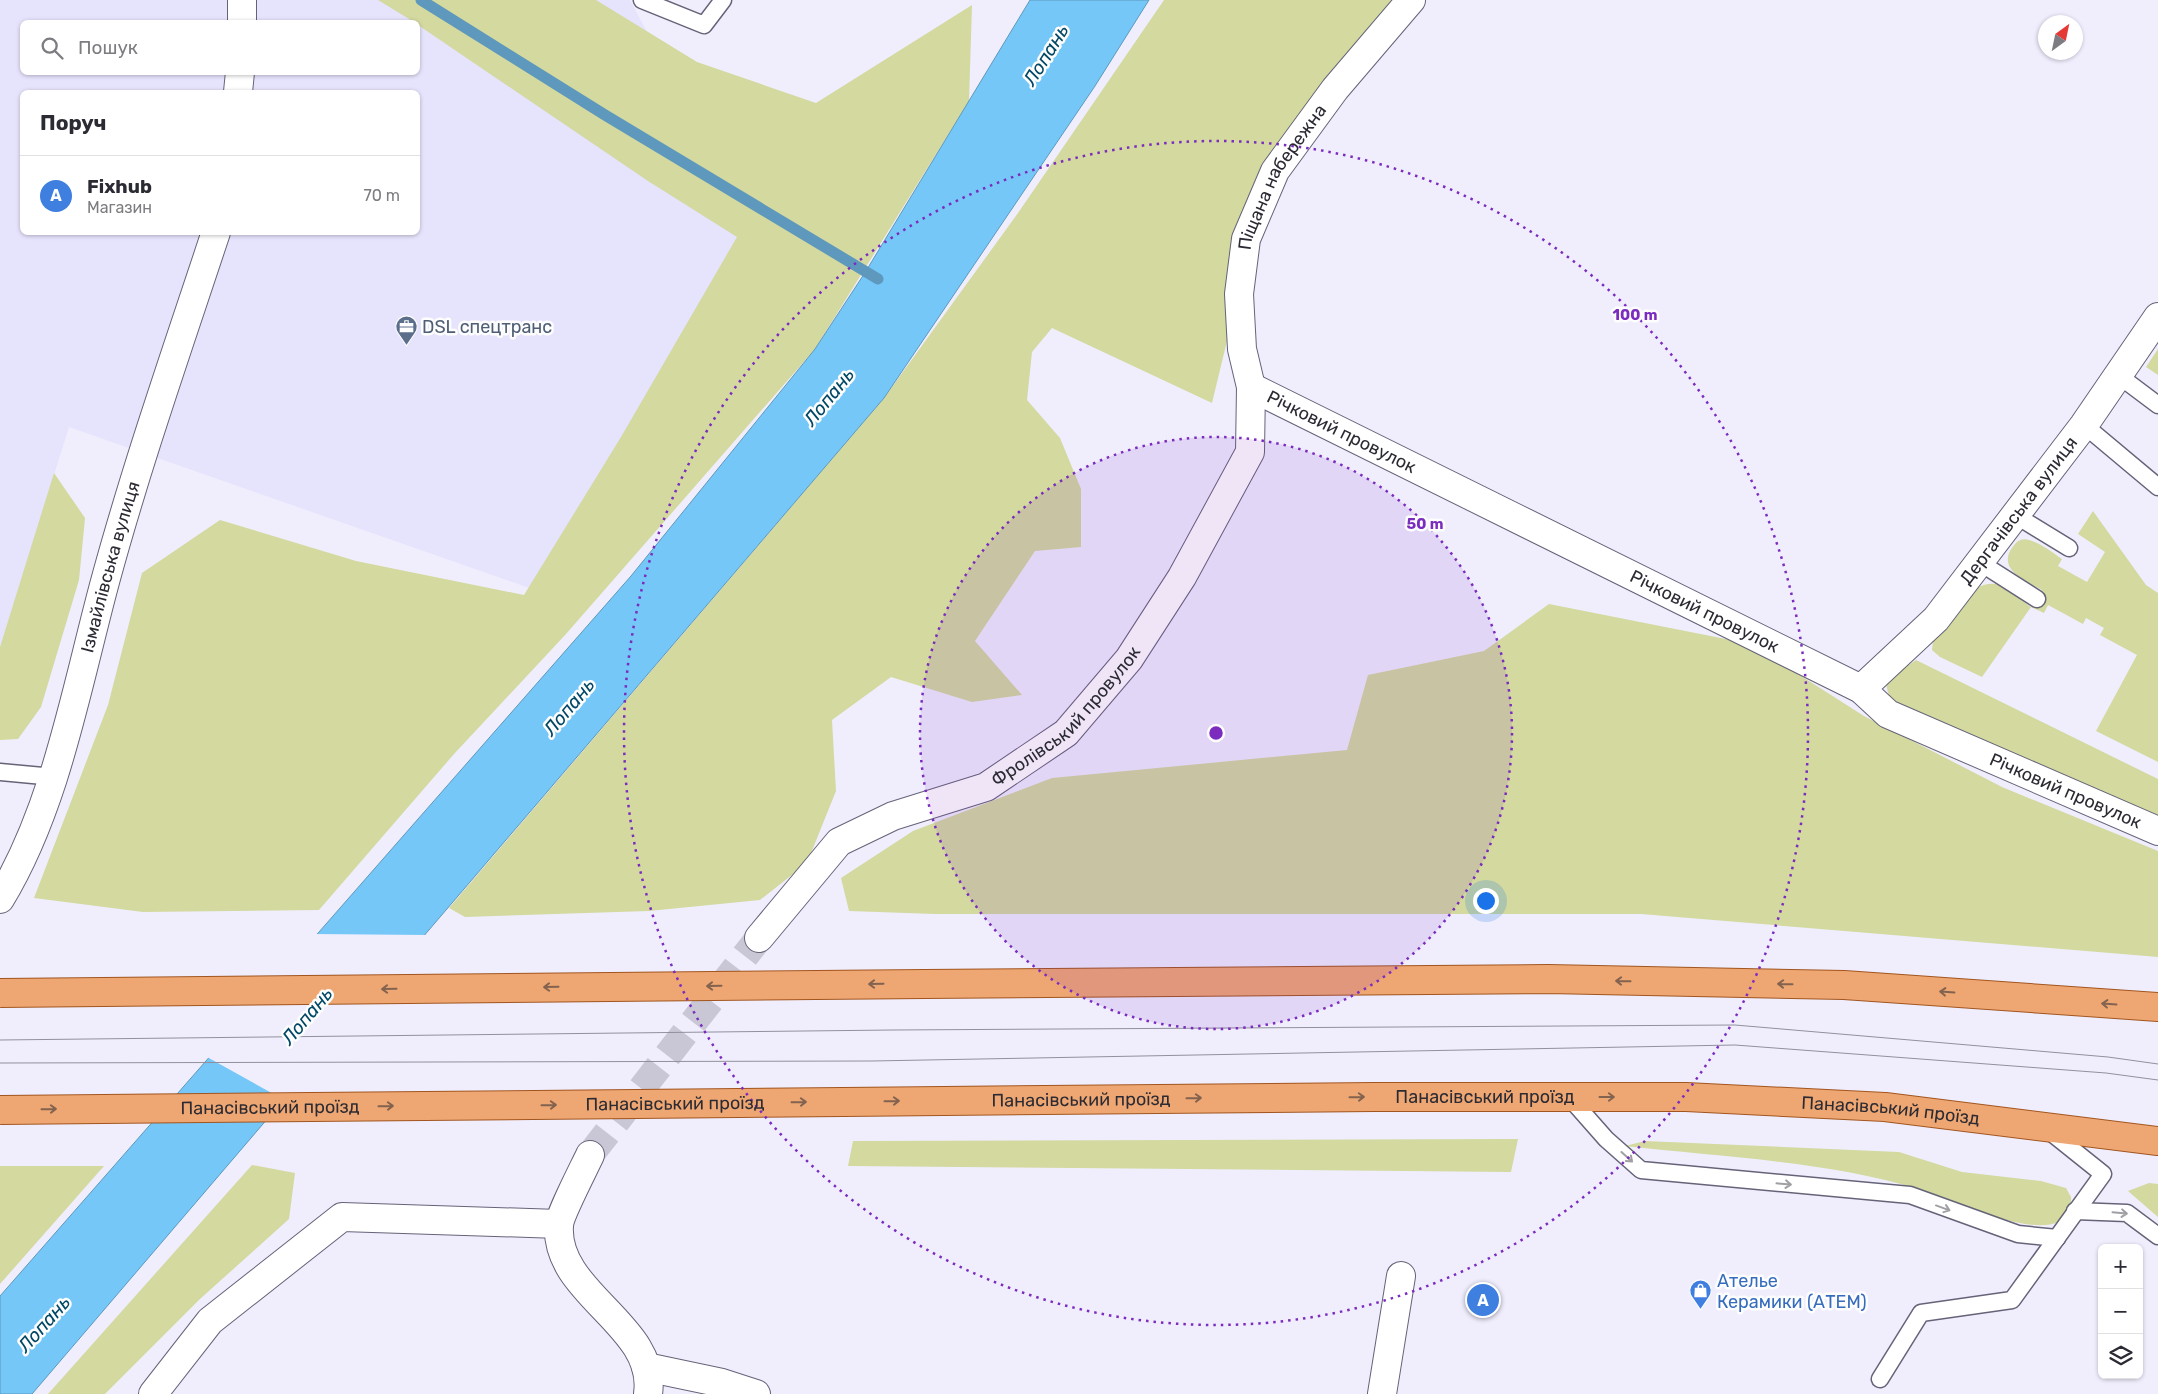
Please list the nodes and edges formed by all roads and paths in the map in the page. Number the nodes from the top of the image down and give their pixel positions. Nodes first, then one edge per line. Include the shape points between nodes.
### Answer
1 (242, 0) edge
2 (642, 0) edge
3 (723, 0) edge
4 (1412, 0) edge
5 (242, 20) edge
6 (240, 75) edge
7 (238, 90) edge
8 (215, 235) edge
9 (2158, 317) edge
10 (2118, 375) junction
11 (1251, 387) junction
12 (2158, 405) edge
13 (2084, 425) junction
14 (2158, 487) edge
15 (2016, 515) junction
16 (2069, 548) dead end
17 (1979, 562) junction
18 (2037, 599) dead end
19 (1861, 689) junction
20 (0, 772) edge
21 (54, 777) junction
22 (2158, 831) edge
23 (0, 900) edge
24 (759, 938) tunnel mouth
25 (0, 993) edge
26 (2158, 1007) edge
27 (1568, 1097) junction
28 (0, 1110) edge
29 (2043, 1126) junction
30 (2158, 1141) edge
31 (590, 1155) tunnel mouth
32 (2075, 1211) junction
33 (559, 1224) junction
34 (2158, 1236) edge
35 (2057, 1238) junction
36 (1401, 1276) dead end
37 (646, 1367) junction
38 (1880, 1379) dead end
39 (153, 1394) edge
40 (648, 1394) edge
41 (756, 1394) edge
42 (1382, 1394) edge

1 - 5 street
2 - 3 lane via 704,25
4 - 11 street, Піщана набережна via 1335,89 1275,171 1246,239 1239,294 1242,350
6 - 7 street
8 - 21 street, Ізмайлівська вулиця via 133,480
9 - 10 street, Дергачівська вулиця
10 - 12 lane
10 - 13 street, Дергачівська вулиця
11 - 19 street, Річковий провулок
11 - 24 street, Фролівський провулок via 1250,452 1182,577 1129,659 1066,733 986,787 893,816 840,842
13 - 14 lane
13 - 15 street, Дергачівська вулиця
15 - 16 lane
15 - 17 street, Дергачівська вулиця
17 - 18 lane
17 - 19 street, Дергачівська вулиця via 1936,619
19 - 22 street, Річковий провулок via 1888,714
20 - 21 lane
21 - 23 street, Ізмайлівська вулиця via 14,877
26 -> 25 main road, bridge via 1844,985 1558,980
28 -> 27 main road, Панасівський проїзд, bridge via 1374,1096
27 -> 29 main road, Панасівський проїзд via 1686,1097 1885,1107
27 -> 35 lane via 1606,1139 1642,1170 1910,1195 2018,1234
29 - 30 main road, Панасівський проїзд
29 - 32 lane via 2103,1174
31 - 33 street
32 -> 34 lane via 2127,1213
32 - 35 lane
33 - 37 street via 563,1250 574,1275 624,1329
33 - 39 street via 342,1218 210,1322
35 - 38 lane via 2012,1300 1921,1314
36 - 42 street
37 - 40 street
37 - 41 street via 722,1383

